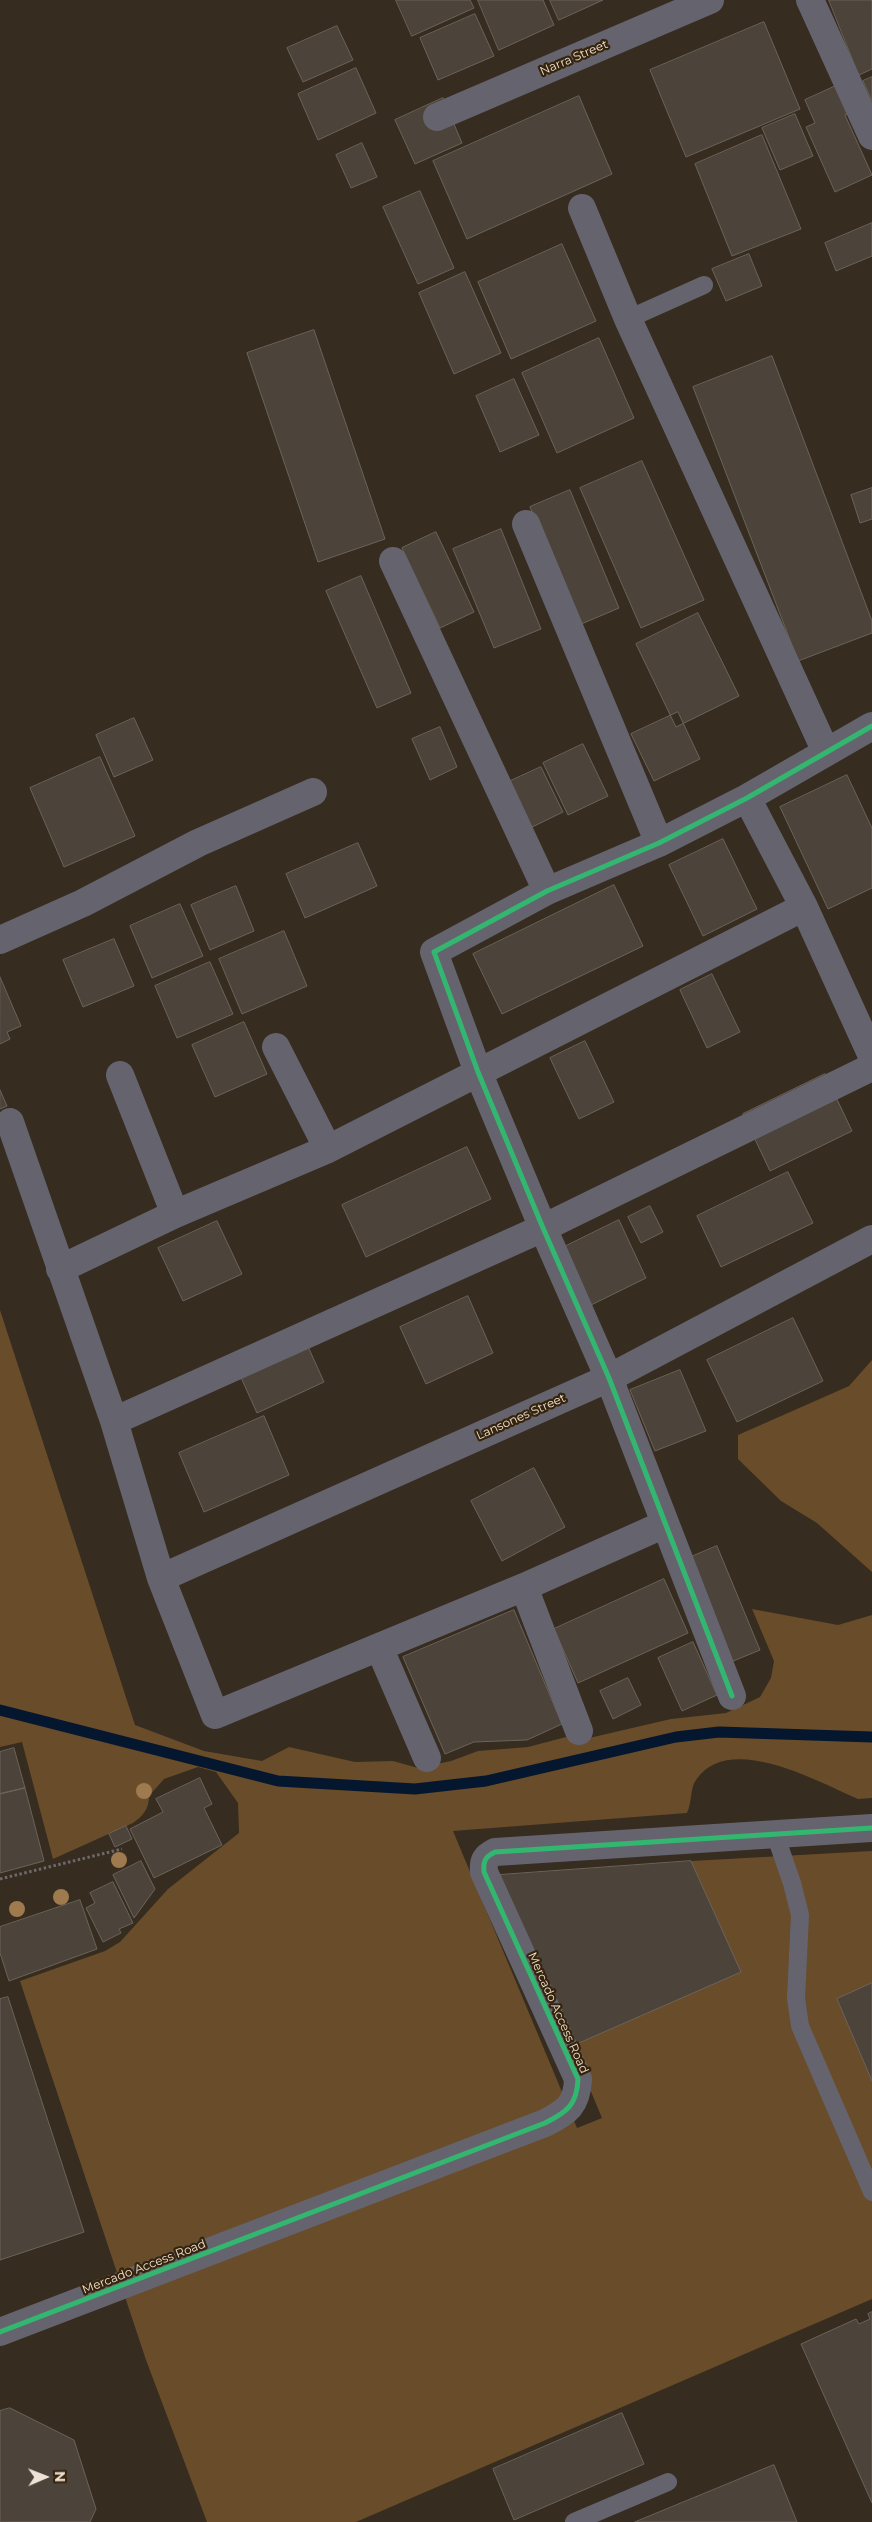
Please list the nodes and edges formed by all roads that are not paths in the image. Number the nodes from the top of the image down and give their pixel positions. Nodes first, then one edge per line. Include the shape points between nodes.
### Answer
1 (710, 0) edge
2 (810, 0) edge
3 (437, 117) dead end
4 (872, 136) edge
5 (582, 208) dead end
6 (704, 285) dead end
7 (628, 319) junction
8 (526, 524) dead end
9 (393, 561) dead end
10 (872, 726) edge
11 (826, 752) junction
12 (313, 792) dead end
13 (747, 798) junction
14 (658, 843) junction
15 (547, 891) junction
16 (804, 907) junction
17 (0, 940) edge
18 (276, 1047) dead end
19 (872, 1056) edge
20 (872, 1067) edge
21 (478, 1072) junction
22 (120, 1075) dead end
23 (10, 1122) dead end
24 (328, 1149) junction
25 (175, 1214) junction
26 (543, 1228) junction
27 (872, 1238) edge
28 (60, 1269) junction
29 (609, 1378) junction
30 (114, 1422) junction
31 (665, 1524) junction
32 (161, 1578) junction
33 (524, 1587) junction
34 (379, 1647) junction
35 (732, 1696) dead end
36 (579, 1731) dead end
37 (427, 1758) dead end
38 (872, 1828) edge
39 (775, 1834) junction
40 (872, 2192) edge
41 (0, 2332) edge
42 (668, 2482) dead end
43 (574, 2522) edge

1 - 3 street, Narra Street
2 - 4 street
5 - 7 street
6 - 7 lane
7 - 11 street
8 - 14 street
9 - 15 street
10 - 11 street
11 - 13 street
12 - 17 street via 198,843 83,903
13 - 14 street
13 - 16 street
14 - 15 street
15 - 21 street via 434,952
16 - 19 street
16 - 21 street
18 - 24 street
20 - 26 street
21 - 24 street
21 - 26 street
22 - 25 street
23 - 28 street
24 - 25 street
25 - 28 street
26 - 29 street
26 - 30 street
27 - 29 street, Lansones Street
28 - 30 street
29 - 31 street
29 - 32 street, Lansones Street
30 - 32 street
31 - 33 street
31 - 35 street
32 - 34 street via 215,1715
33 - 34 street
33 - 36 street
34 - 37 street
38 - 39 street, Mercado Access Road
39 - 40 lane via 800,1915 796,1998 800,2026
39 - 41 street, Mercado Access Road via 504,1850 486,1856 484,1872 578,2079 577,2095 570,2108 545,2123
42 - 43 lane

